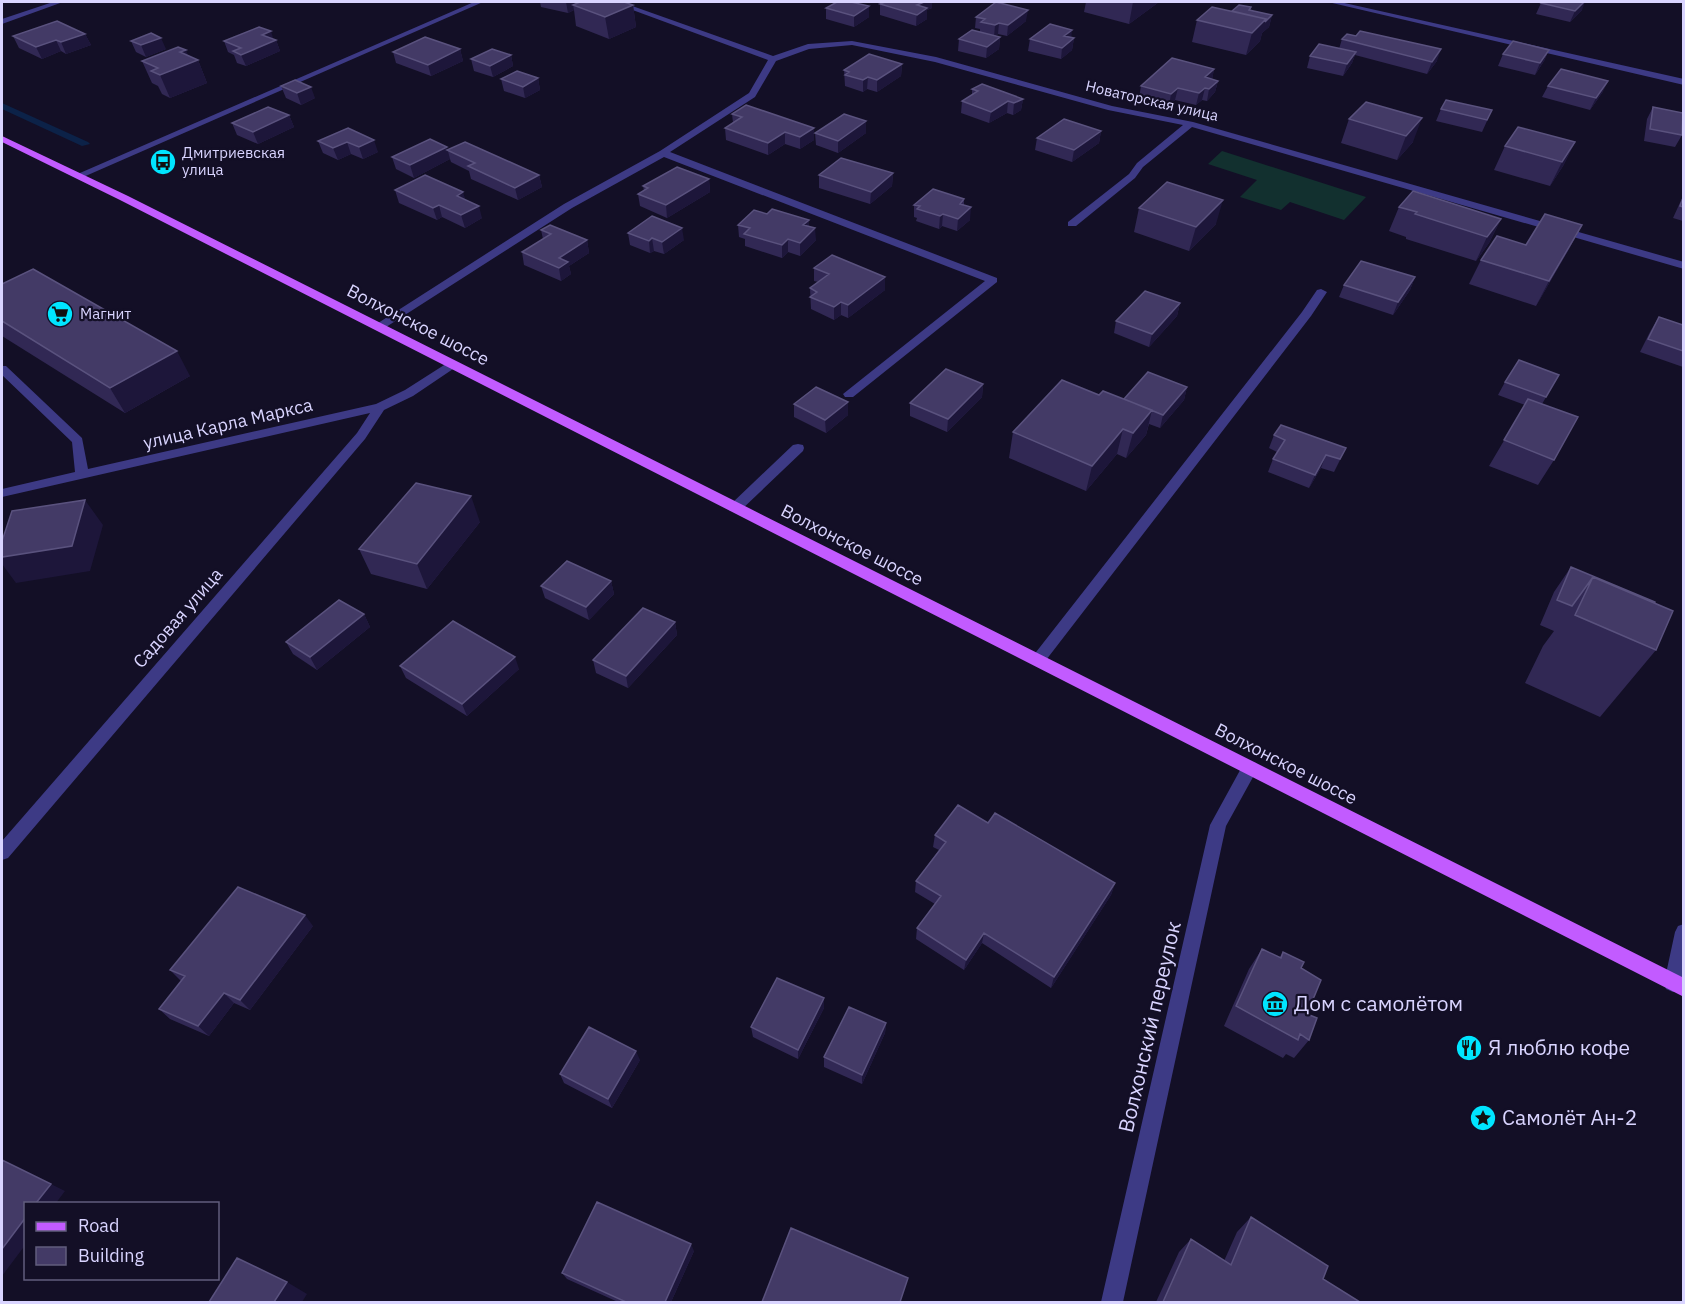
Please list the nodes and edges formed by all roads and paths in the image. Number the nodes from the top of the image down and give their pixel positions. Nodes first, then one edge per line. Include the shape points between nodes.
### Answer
1 (59, 2) edge
2 (479, 2) edge
3 (615, 2) edge
4 (1332, 2) edge
5 (2, 21) edge
6 (773, 60) junction
7 (1683, 82) edge
8 (1190, 124) junction
9 (2, 139) edge
10 (663, 153) junction
11 (78, 176) junction
12 (1072, 224) dead end
13 (1683, 266) edge
14 (1321, 292) dead end
15 (379, 327) junction
16 (452, 364) junction
17 (2, 369) edge
18 (849, 394) dead end
19 (380, 407) junction
20 (798, 448) dead end
21 (82, 475) junction
22 (2, 493) edge
23 (735, 508) junction
24 (1038, 660) junction
25 (1250, 768) junction
26 (2, 853) edge
27 (1683, 932) edge
28 (1678, 985) edge
29 (1112, 1302) edge

1 - 5 street
2 - 11 street
3 - 6 street
4 - 7 street
6 - 8 street, Новаторская улица via 808,47 852,43 936,60 1111,108
6 - 10 street via 752,95
8 - 12 street
8 - 13 street, Новаторская улица
9 - 11 main road, Волхонское шоссе
10 - 15 street via 567,206
10 - 18 street via 993,280
11 - 15 main road, Волхонское шоссе
14 - 24 street
15 - 16 main road, Волхонское шоссе
16 - 19 street, улица Карла Маркса
16 - 23 main road, Волхонское шоссе
17 - 21 street via 78,441
19 - 21 street, улица Карла Маркса
19 - 26 street, Садовая улица via 361,436
20 - 23 street
21 - 22 street, улица Карла Маркса
23 - 24 main road, Волхонское шоссе
24 - 25 main road, Волхонское шоссе
25 - 28 main road, Волхонское шоссе
25 - 29 street, Волхонский переулок via 1218,825
27 - 28 street

